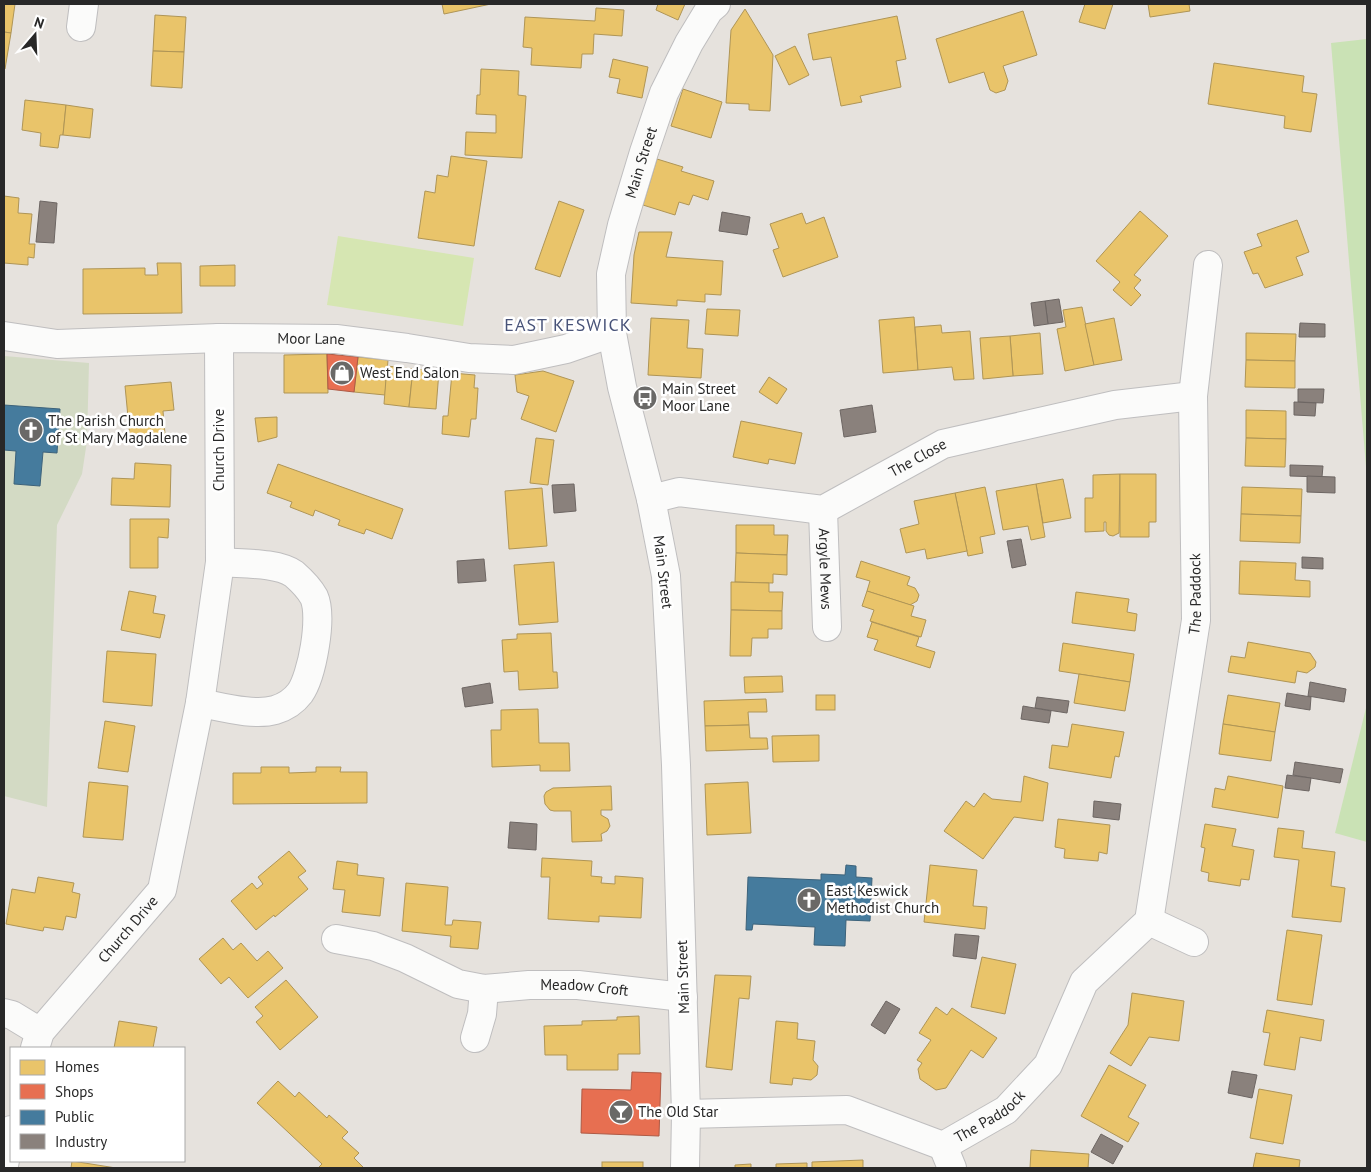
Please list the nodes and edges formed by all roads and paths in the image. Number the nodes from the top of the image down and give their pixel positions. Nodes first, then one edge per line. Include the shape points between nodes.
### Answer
1 (716, 4) edge
2 (1208, 265) dead end
3 (612, 333) junction
4 (4, 336) edge
5 (219, 338) junction
6 (1193, 396) junction
7 (652, 499) junction
8 (823, 510) junction
9 (220, 562) junction
10 (827, 627) dead end
11 (200, 703) junction
12 (1149, 922) junction
13 (336, 939) dead end
14 (1194, 942) dead end
15 (484, 989) junction
16 (683, 997) junction
17 (4, 1013) edge
18 (475, 1038) dead end
19 (38, 1040) edge
20 (686, 1114) junction
21 (10, 1135) edge
22 (948, 1157) edge
23 (4, 1165) edge
24 (685, 1168) edge

1 - 3 street, Main Street via 690,43 664,94 644,152 611,274
2 - 6 street, The Paddock
3 - 5 street, Moor Lane via 566,349 514,360 469,358 336,339
3 - 7 street, Main Street via 622,387
4 - 5 street, Moor Lane via 57,344
5 - 9 street, Church Drive
6 - 8 street, The Close via 1115,405 943,444
6 - 12 street, The Paddock via 1196,620
7 - 8 street via 679,492
7 - 16 street, Main Street via 666,576
8 - 10 street, Argyle Mews
9 - 11 street, Church Drive
9 - 11 street via 276,567 292,573 314,598 317,632 307,680 289,703 261,713
11 - 19 street, Church Drive via 162,890
12 - 14 street
12 - 22 street, The Paddock via 1084,982 1048,1065 1006,1110
13 - 15 street, Meadow Croft via 373,946 458,984
15 - 16 street, Meadow Croft via 578,985
15 - 18 street via 482,1014
16 - 20 street, Main Street
17 - 19 street via 12,1015
20 - 22 street, The Paddock via 847,1110
20 - 24 street, Main Street
21 - 23 street

